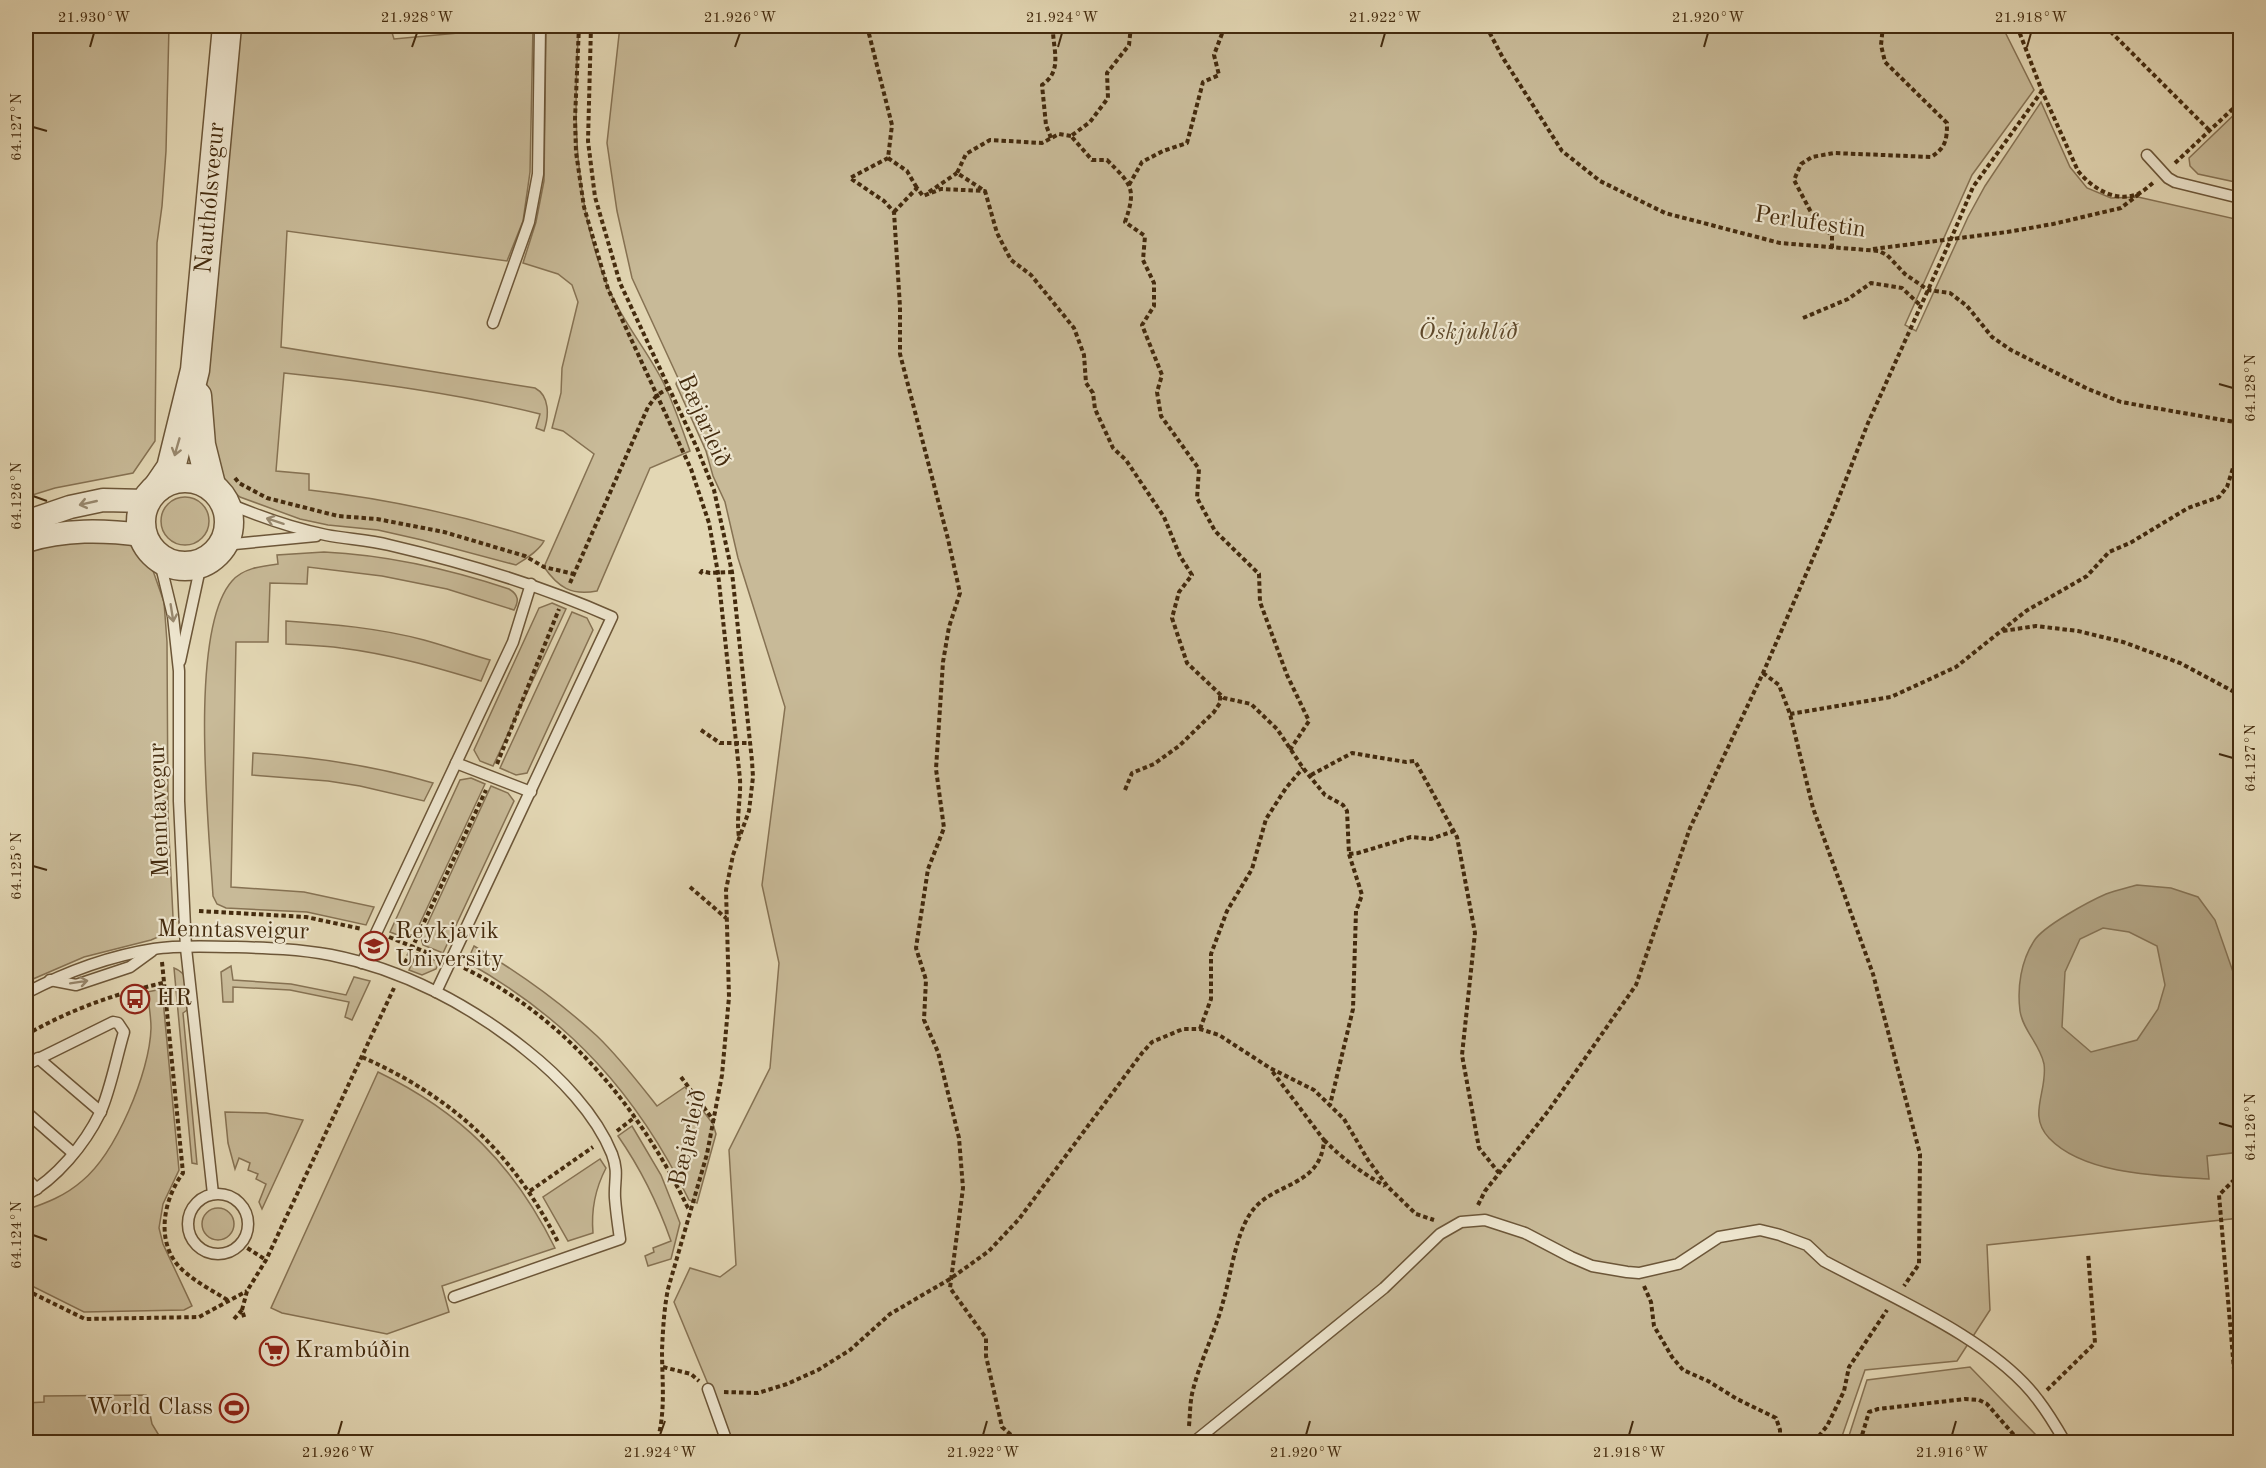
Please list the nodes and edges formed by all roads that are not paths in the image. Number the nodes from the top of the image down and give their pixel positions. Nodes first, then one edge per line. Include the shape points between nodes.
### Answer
1 (227, 26) edge
2 (540, 26) edge
3 (2147, 155) dead end
4 (2241, 198) edge
5 (493, 323) dead end
6 (195, 370) junction
7 (223, 488) junction
8 (152, 494) junction
9 (26, 522) edge
10 (326, 535) junction
11 (26, 541) edge
12 (224, 545) junction
13 (151, 547) junction
14 (201, 564) junction
15 (531, 584) junction
16 (179, 670) junction
17 (456, 763) junction
18 (531, 792) junction
19 (186, 948) junction
20 (362, 963) junction
21 (436, 992) junction
22 (26, 993) edge
23 (38, 1058) junction
24 (26, 1065) edge
25 (26, 1112) edge
26 (101, 1112) junction
27 (73, 1153) junction
28 (26, 1178) edge
29 (37, 1189) junction
30 (213, 1194) junction
31 (26, 1195) edge
32 (454, 1297) dead end
33 (708, 1389) road end
34 (1192, 1439) edge
35 (727, 1443) edge
36 (2065, 1443) edge

1 - 6 street, Nauthólsvegur
2 - 5 lane via 538,174 529,222
3 - 4 lane via 2168,178 2181,184
6 - 7 street, Nauthólsvegur via 201,445
6 -> 8 street, Nauthólsvegur via 171,468
7 - 8 street via 184,477 170,480
10 -> 7 lane via 274,520
7 - 12 street via 230,516
8 -> 9 street via 70,507
8 - 13 street via 141,524
10 - 12 lane
10 - 15 lane via 441,557
11 - 13 street via 82,530
12 - 14 street
13 - 14 street via 172,564
13 -> 16 lane, Menntavegur via 172,616
14 - 16 lane, Menntavegur
15 - 17 lane via 513,642
15 - 18 lane via 612,617
16 - 19 lane, Menntavegur via 179,801
17 - 18 lane
17 - 20 lane
18 - 21 lane
19 - 20 lane, Menntasveigur via 274,948
19 - 22 lane, Menntasveigur via 159,948 130,967 76,985 50,980
19 - 30 lane, Menntavegur
20 - 21 lane, Menntasveigur
21 - 32 lane, Menntasveigur via 475,1013 537,1058 566,1085 604,1140 618,1172 615,1196 620,1239
23 - 24 lane
23 - 26 lane
23 - 26 lane via 118,1023 124,1032
25 - 27 lane
26 - 27 lane
27 - 29 lane
28 - 29 lane
29 - 31 lane
30 - 30 lane via 195,1204 188,1224 195,1243 203,1250 223,1254 242,1244 249,1224 247,1213 234,1197
33 - 35 lane
34 - 36 lane via 1384,1288 1440,1234 1461,1222 1485,1220 1525,1233 1592,1266 1639,1273 1678,1264 1719,1238 1760,1230 1780,1234 1807,1245 1824,1261 2004,1365 2038,1399

